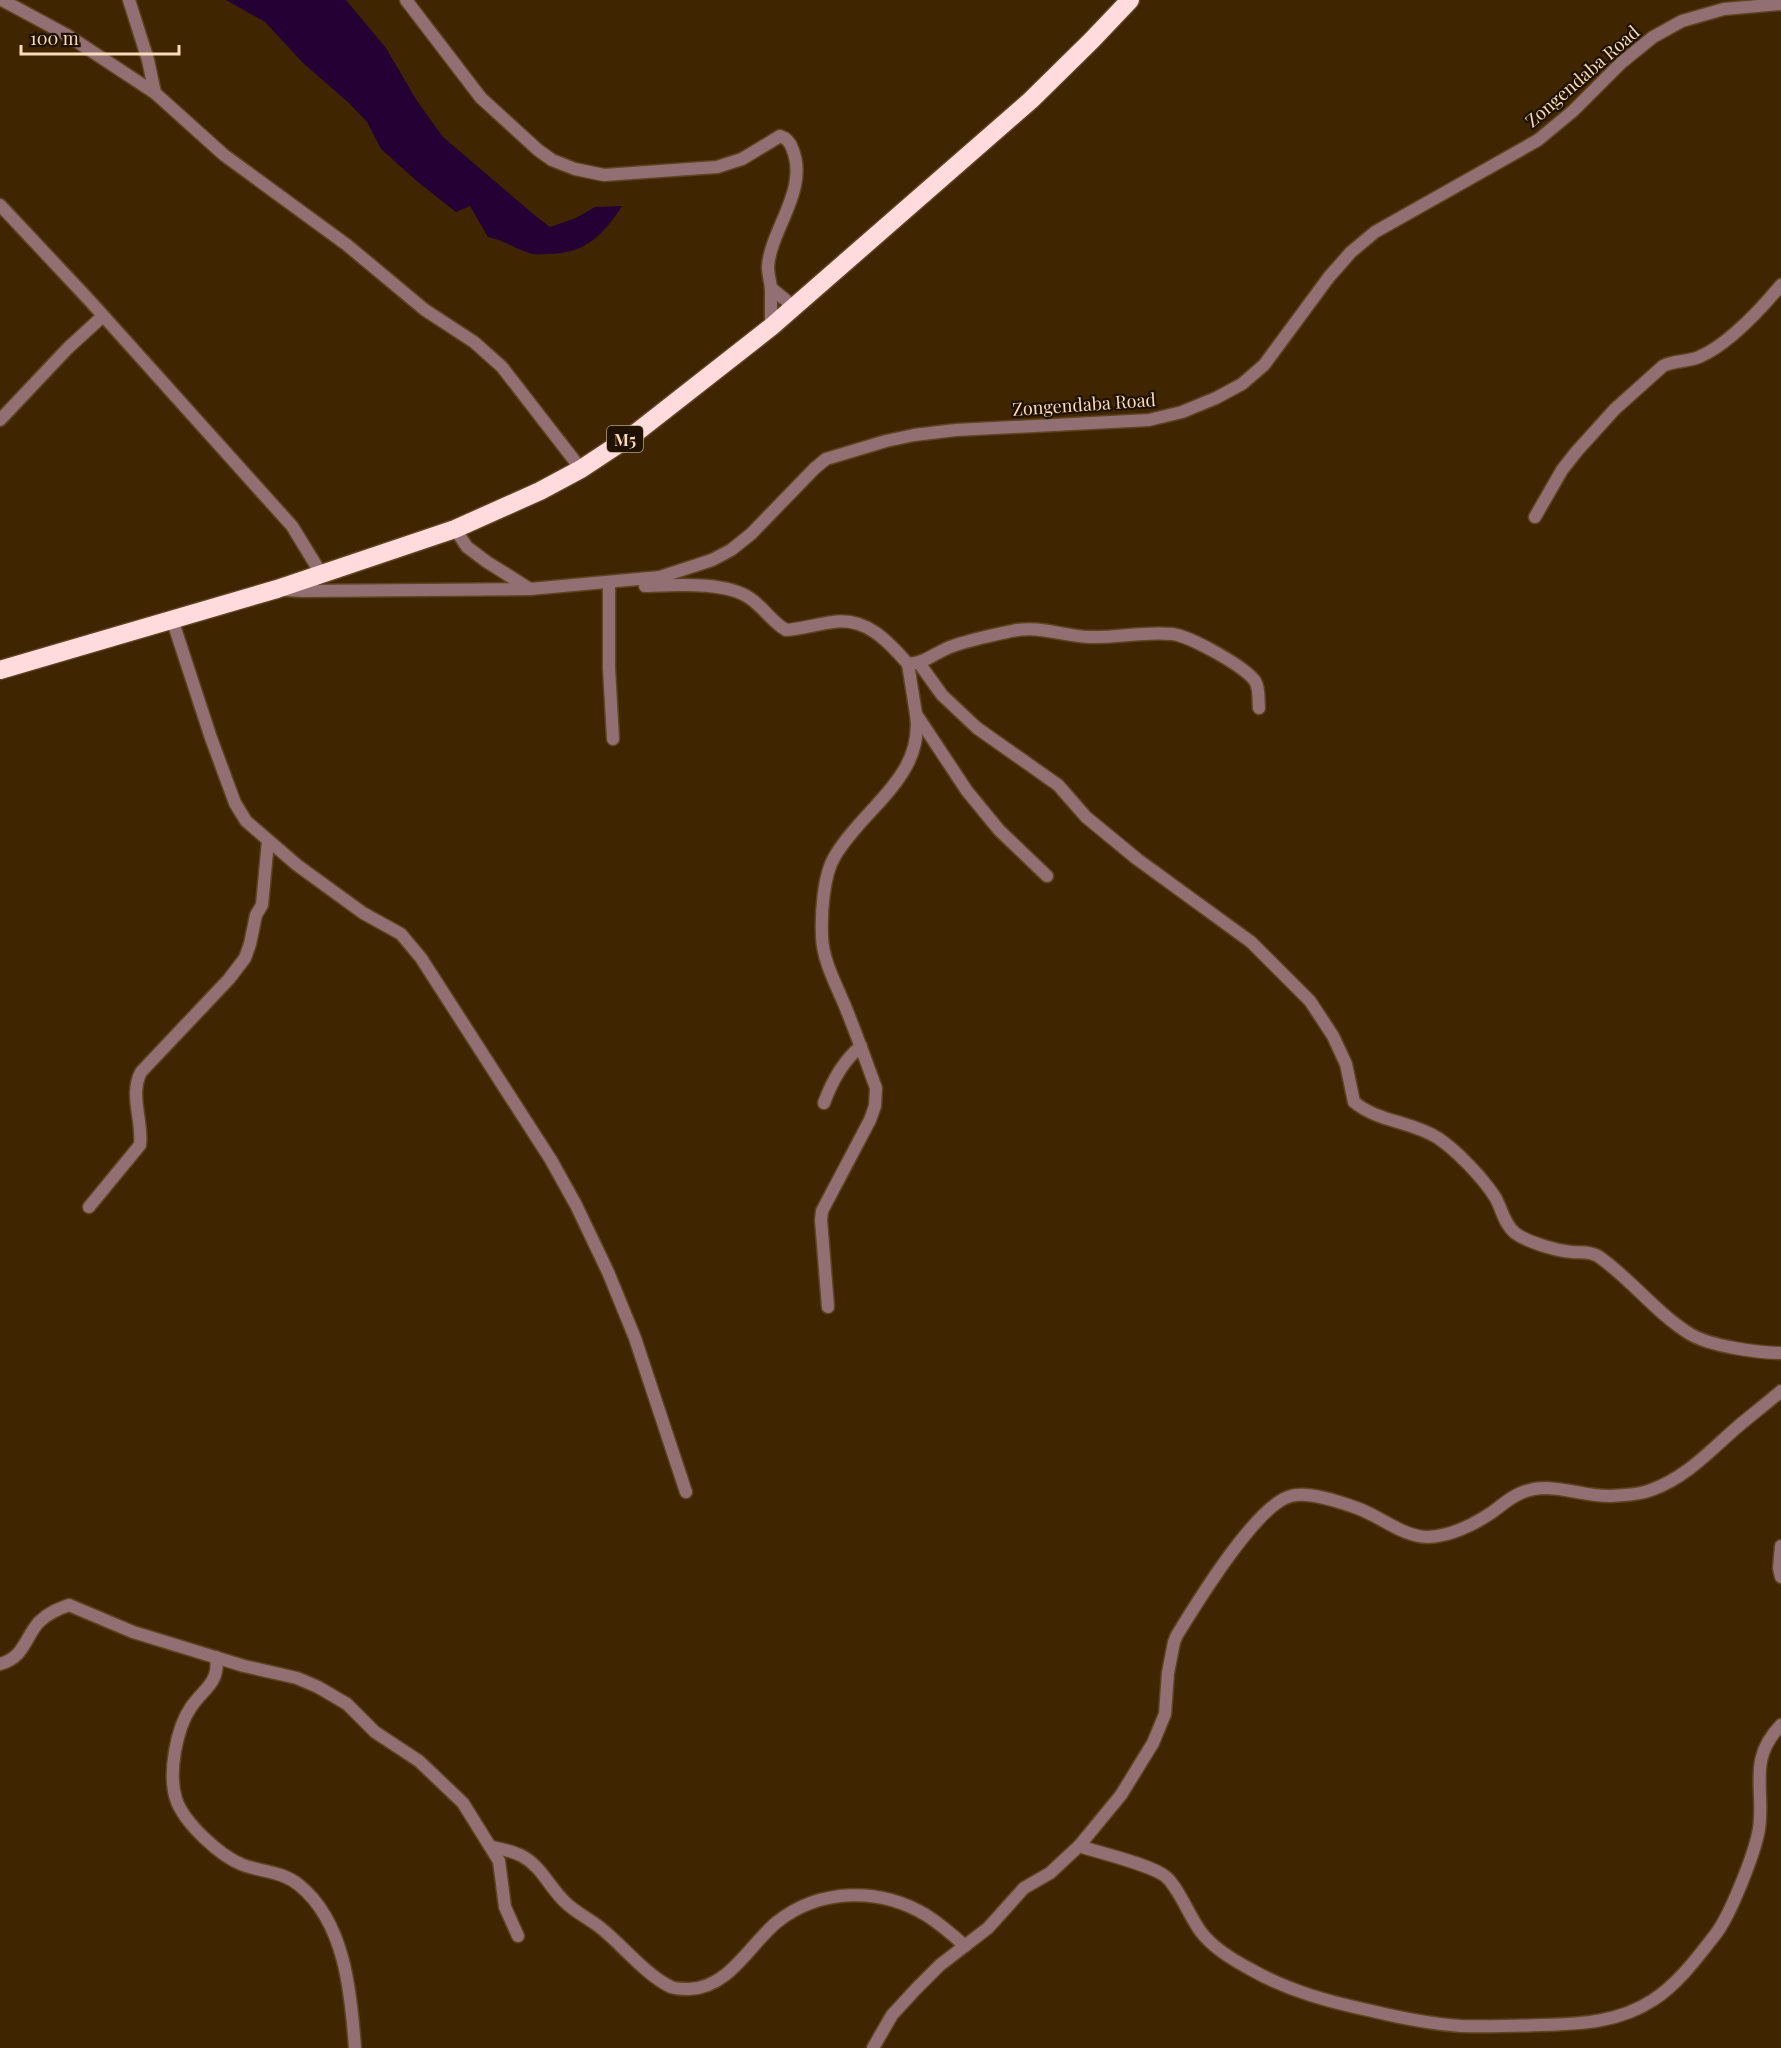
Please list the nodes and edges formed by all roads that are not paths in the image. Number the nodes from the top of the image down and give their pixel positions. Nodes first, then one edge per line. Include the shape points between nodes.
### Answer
1 (2, 0) edge
2 (129, 0) edge
3 (406, 0) edge
4 (1130, 0) edge
5 (1781, 4) edge
6 (155, 93) junction
7 (0, 205) edge
8 (1781, 285) edge
9 (771, 288) junction
10 (794, 307) junction
11 (103, 316) junction
12 (771, 327) junction
13 (0, 420) edge
14 (581, 469) junction
15 (1535, 517) dead end
16 (455, 529) junction
17 (322, 575) junction
18 (627, 581) junction
19 (609, 582) junction
20 (277, 589) junction
21 (530, 589) junction
22 (172, 619) junction
23 (914, 663) junction
24 (0, 670) edge
25 (1259, 708) dead end
26 (916, 714) junction
27 (613, 739) dead end
28 (268, 842) junction
29 (1047, 876) dead end
30 (861, 1046) junction
31 (824, 1103) dead end
32 (89, 1207) dead end
33 (828, 1307) dead end
34 (1781, 1353) edge
35 (1781, 1391) edge
36 (686, 1492) dead end
37 (1781, 1546) edge
38 (1781, 1577) edge
39 (216, 1657) junction
40 (0, 1664) edge
41 (1781, 1725) edge
42 (1079, 1846) junction
43 (492, 1847) junction
44 (518, 1936) dead end
45 (965, 1946) junction
46 (355, 2048) edge
47 (873, 2048) edge

1 - 6 street via 67,35
2 - 6 street
3 - 9 street via 481,98 538,150 575,169 604,175 717,167 742,159 780,136 785,138 791,144 797,170 792,200 768,267
4 - 10 highway, M5 via 1030,100
5 - 18 street, Zongendaba Road via 1724,9 1682,21 1653,37 1538,140 1375,232 1329,277 1264,365 1242,384 1216,398 1149,420 956,430 886,441 826,459 732,550 660,577
6 - 14 street via 224,155 346,245 424,310 474,342 502,367
7 - 11 street
8 - 15 street via 1729,338 1697,358 1663,366 1615,408 1562,470
9 - 10 street
9 - 12 street
10 - 12 highway, M5
11 - 13 street
11 - 17 street via 292,526
12 - 14 highway, M5 via 637,432
14 - 16 highway, M5
16 - 17 highway, M5
16 - 21 street via 467,547
17 - 20 highway, M5
18 - 19 street, Zongendaba Road
18 - 23 street via 638,586 720,587 750,597 774,624 786,630 836,621 861,624
19 - 21 street, Zongendaba Road
19 - 27 street
20 - 21 street, Zongendaba Road
20 - 22 highway, M5
22 - 24 highway, M5
22 - 28 street via 235,803 246,821
23 - 25 street via 950,647 1014,630 1109,638 1132,633 1173,634 1202,645 1249,675 1258,688
23 - 26 street
23 - 34 street via 977,729 1058,785 1086,817 1137,859 1251,942 1310,1001 1326,1024 1346,1064 1354,1101 1371,1113 1429,1133 1448,1145 1485,1183 1513,1232 1563,1251 1591,1252 1673,1322 1703,1340
26 - 29 street via 987,817
26 - 30 street via 917,736 905,770 834,857 824,897 822,938 827,963
28 - 32 street via 262,905 245,958 141,1072 136,1096 140,1145
28 - 36 street via 363,913 401,934 421,958 551,1160 576,1205 635,1338
30 - 31 street via 832,1081
30 - 33 street via 876,1088 875,1106 822,1211
35 - 42 street via 1680,1476 1631,1495 1542,1488 1521,1493 1471,1525 1431,1537 1409,1533 1376,1515 1341,1503 1302,1494 1288,1496 1250,1529 1177,1635 1168,1672 1165,1714 1153,1743 1121,1795
37 - 38 street
39 - 40 street via 133,1632 69,1605 38,1623 26,1644 10,1661
39 - 43 street via 297,1678 347,1704 371,1729 419,1761 450,1790
39 - 46 street via 216,1677 192,1705 179,1736 173,1788 177,1802 194,1829 217,1847 243,1865 287,1877 311,1897 327,1918 345,1969
41 - 42 street via 1763,1749 1759,1828 1746,1869 1717,1933 1679,1978 1653,2001 1621,2015 1584,2024 1461,2026 1412,2020 1294,1990 1223,1953 1202,1934 1166,1876
42 - 45 street via 1050,1873 1024,1888 988,1928
43 - 44 street via 499,1861 505,1907
43 - 45 street via 534,1864 565,1902 672,1988 706,1986 736,1967 777,1923 801,1907 843,1895 868,1894 899,1903 925,1914
45 - 47 street via 900,2006

